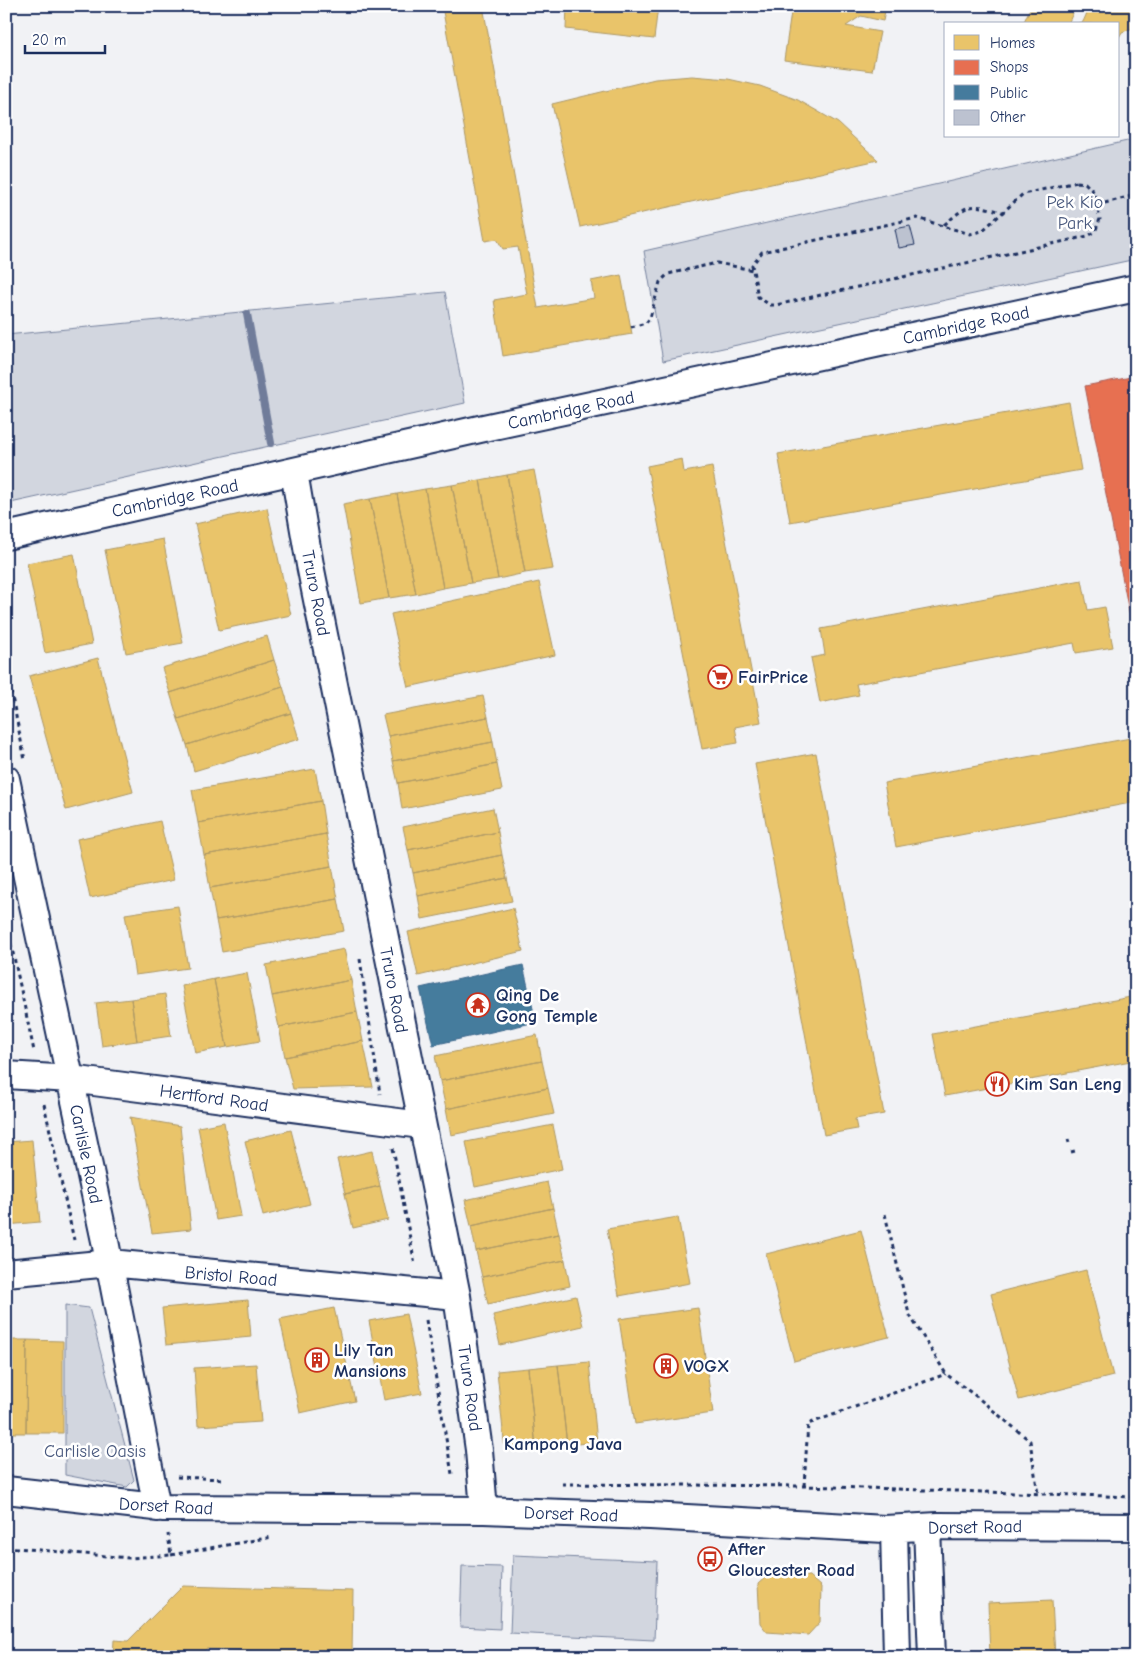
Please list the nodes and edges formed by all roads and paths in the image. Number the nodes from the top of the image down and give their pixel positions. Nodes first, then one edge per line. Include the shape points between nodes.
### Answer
1 (1136, 196) edge
2 (1097, 205) junction
3 (1002, 212) junction
4 (944, 225) junction
5 (753, 270) junction
6 (1136, 288) edge
7 (631, 327) dead end
8 (294, 472) junction
9 (6, 536) edge
10 (8, 794) edge
11 (358, 950) dead end
12 (6, 1075) edge
13 (71, 1079) junction
14 (384, 1120) junction
15 (421, 1125) junction
16 (885, 1214) dead end
17 (110, 1263) junction
18 (6, 1274) edge
19 (422, 1293) junction
20 (456, 1296) junction
21 (946, 1374) junction
22 (173, 1477) dead end
23 (232, 1480) dead end
24 (552, 1484) dead end
25 (804, 1486) junction
26 (6, 1490) edge
27 (1038, 1494) junction
28 (1136, 1497) edge
29 (484, 1499) junction
30 (160, 1508) junction
31 (1136, 1527) edge
32 (927, 1528) junction
33 (894, 1529) junction
34 (6, 1546) edge
35 (897, 1657) edge
36 (932, 1657) edge

1 - 2 path
2 - 3 path via 1091,188 1077,182 1023,194
2 - 5 path via 1099,225 1088,236 776,304 770,305 758,297
3 - 4 path via 970,206
3 - 4 path via 982,231 970,234
4 - 5 path via 917,218 762,252 752,264
5 - 7 path via 717,263 668,274 660,282 650,318 646,323
6 - 8 street, Cambridge Road
8 - 9 street, Cambridge Road
8 - 15 street, Truro Road
10 - 13 street, Carlisle Road
11 - 14 path
12 - 13 street, Hertford Road
13 - 14 street, Hertford Road
13 - 17 street, Carlisle Road
14 - 15 street, Hertford Road
14 - 19 path via 392,1140 408,1237
15 - 20 street, Truro Road
16 - 21 path via 908,1314
17 - 18 street, Bristol Road
17 - 19 street, Bristol Road
17 - 30 street, Carlisle Road
19 - 20 street, Bristol Road
19 - 29 path via 454,1486
20 - 29 street, Truro Road
21 - 25 path via 808,1424
21 - 27 path via 1030,1441
22 - 23 path
24 - 25 path
25 - 27 path
26 - 30 street, Dorset Road
27 - 28 path
29 - 30 street, Dorset Road
29 - 33 street, Dorset Road
30 - 34 path via 172,1555 129,1558
31 - 32 street, Dorset Road
32 - 33 street, Dorset Road
32 - 36 street
33 - 35 street

